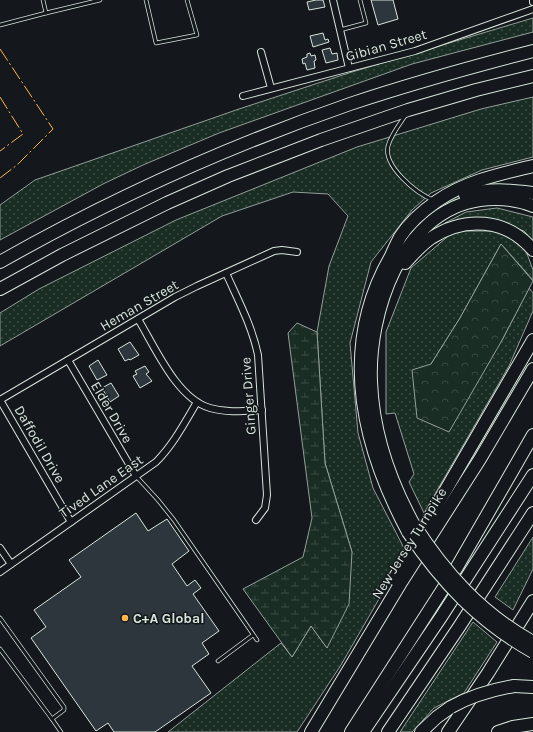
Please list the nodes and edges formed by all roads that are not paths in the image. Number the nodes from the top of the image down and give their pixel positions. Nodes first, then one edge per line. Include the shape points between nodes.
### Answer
1 (42, 0) edge
2 (100, 0) edge
3 (146, 0) edge
4 (187, 0) edge
5 (332, 0) edge
6 (360, 0) edge
7 (533, 9) edge
8 (46, 13) junction
9 (0, 24) edge
10 (340, 30) junction
11 (533, 51) edge
12 (261, 52) dead end
13 (349, 68) junction
14 (533, 76) edge
15 (271, 88) junction
16 (243, 96) dead end
17 (408, 110) junction
18 (533, 166) edge
19 (533, 193) edge
20 (436, 201) junction
21 (533, 206) edge
22 (397, 245) junction
23 (533, 250) edge
24 (297, 252) dead end
25 (0, 262) edge
26 (226, 273) junction
27 (389, 283) junction
28 (0, 289) edge
29 (138, 319) junction
30 (533, 340) edge
31 (68, 360) junction
32 (533, 369) edge
33 (0, 400) edge
34 (197, 402) junction
35 (262, 410) junction
36 (533, 434) edge
37 (533, 475) edge
38 (136, 476) junction
39 (533, 513) edge
40 (256, 520) dead end
41 (71, 522) junction
42 (411, 527) junction
43 (0, 548) edge
44 (11, 564) junction
45 (0, 572) edge
46 (533, 601) edge
47 (0, 618) edge
48 (379, 618) junction
49 (5, 625) junction
50 (0, 628) edge
51 (253, 635) junction
52 (257, 640) dead end
53 (533, 642) edge
54 (0, 649) edge
55 (533, 652) edge
56 (218, 661) dead end
57 (533, 687) edge
58 (52, 720) junction
59 (533, 724) edge
60 (61, 732) edge
61 (311, 732) edge
62 (351, 732) edge
63 (363, 732) edge
64 (388, 732) edge
65 (421, 732) edge
66 (448, 732) edge
67 (498, 732) edge

1 - 8 lane
2 - 8 lane
3 - 4 lane via 156,43 197,35
5 - 10 street
6 - 10 lane via 366,22
7 - 13 street, Gibian Street via 415,51
8 - 9 lane
10 - 13 street
11 - 25 highway via 412,85 322,115 226,152 101,208
12 - 15 street
13 - 15 street, Gibian Street
14 - 17 highway
15 - 16 street, Gibian Street
17 - 20 lane via 388,146 390,160 413,188
17 - 28 highway via 228,176 62,255
18 - 20 highway via 482,179
19 - 22 highway via 492,190 460,197 428,214
20 - 22 highway via 412,223
21 - 27 highway via 492,198 466,202 446,212 410,244
22 - 42 highway via 379,280 368,310 360,358 360,382 376,460 394,506
23 - 27 highway via 515,233 502,227 473,223 458,225 431,238 421,246
24 - 26 street, Heman Street via 274,251
26 - 29 street, Heman Street
26 - 35 street, Ginger Drive via 255,339 260,368
27 - 42 highway via 374,332 371,363 372,398 384,458
29 - 31 street, Heman Street
29 - 34 street via 178,386
30 - 48 highway via 388,590
31 - 33 street, Heman Street
31 - 38 street, Elder Drive
32 - 48 highway, New Jersey Turnpike via 480,459
33 - 41 street, Daffodil Drive
34 - 35 street via 208,408 231,412
34 - 38 street, Tived Lane East via 166,453
35 - 40 street, Ginger Drive via 267,495 265,508
36 - 62 highway via 457,567
37 - 63 highway via 442,617
38 - 41 street, Tived Lane East
38 - 51 lane via 174,520
39 - 64 highway
41 - 44 street, Tived Lane East
42 - 53 highway, bridge via 467,592 500,621
42 - 55 highway, bridge via 432,566 461,598 495,628
43 - 44 street
44 - 45 street, Tived Lane East
46 - 66 highway
47 - 49 lane
48 - 61 highway, New Jersey Turnpike
49 - 50 lane
49 - 58 lane via 64,707 64,710
51 - 52 lane
51 - 56 lane
54 - 58 lane
57 - 65 highway, bridge via 514,686 465,699 437,717
58 - 60 lane
59 - 67 highway

